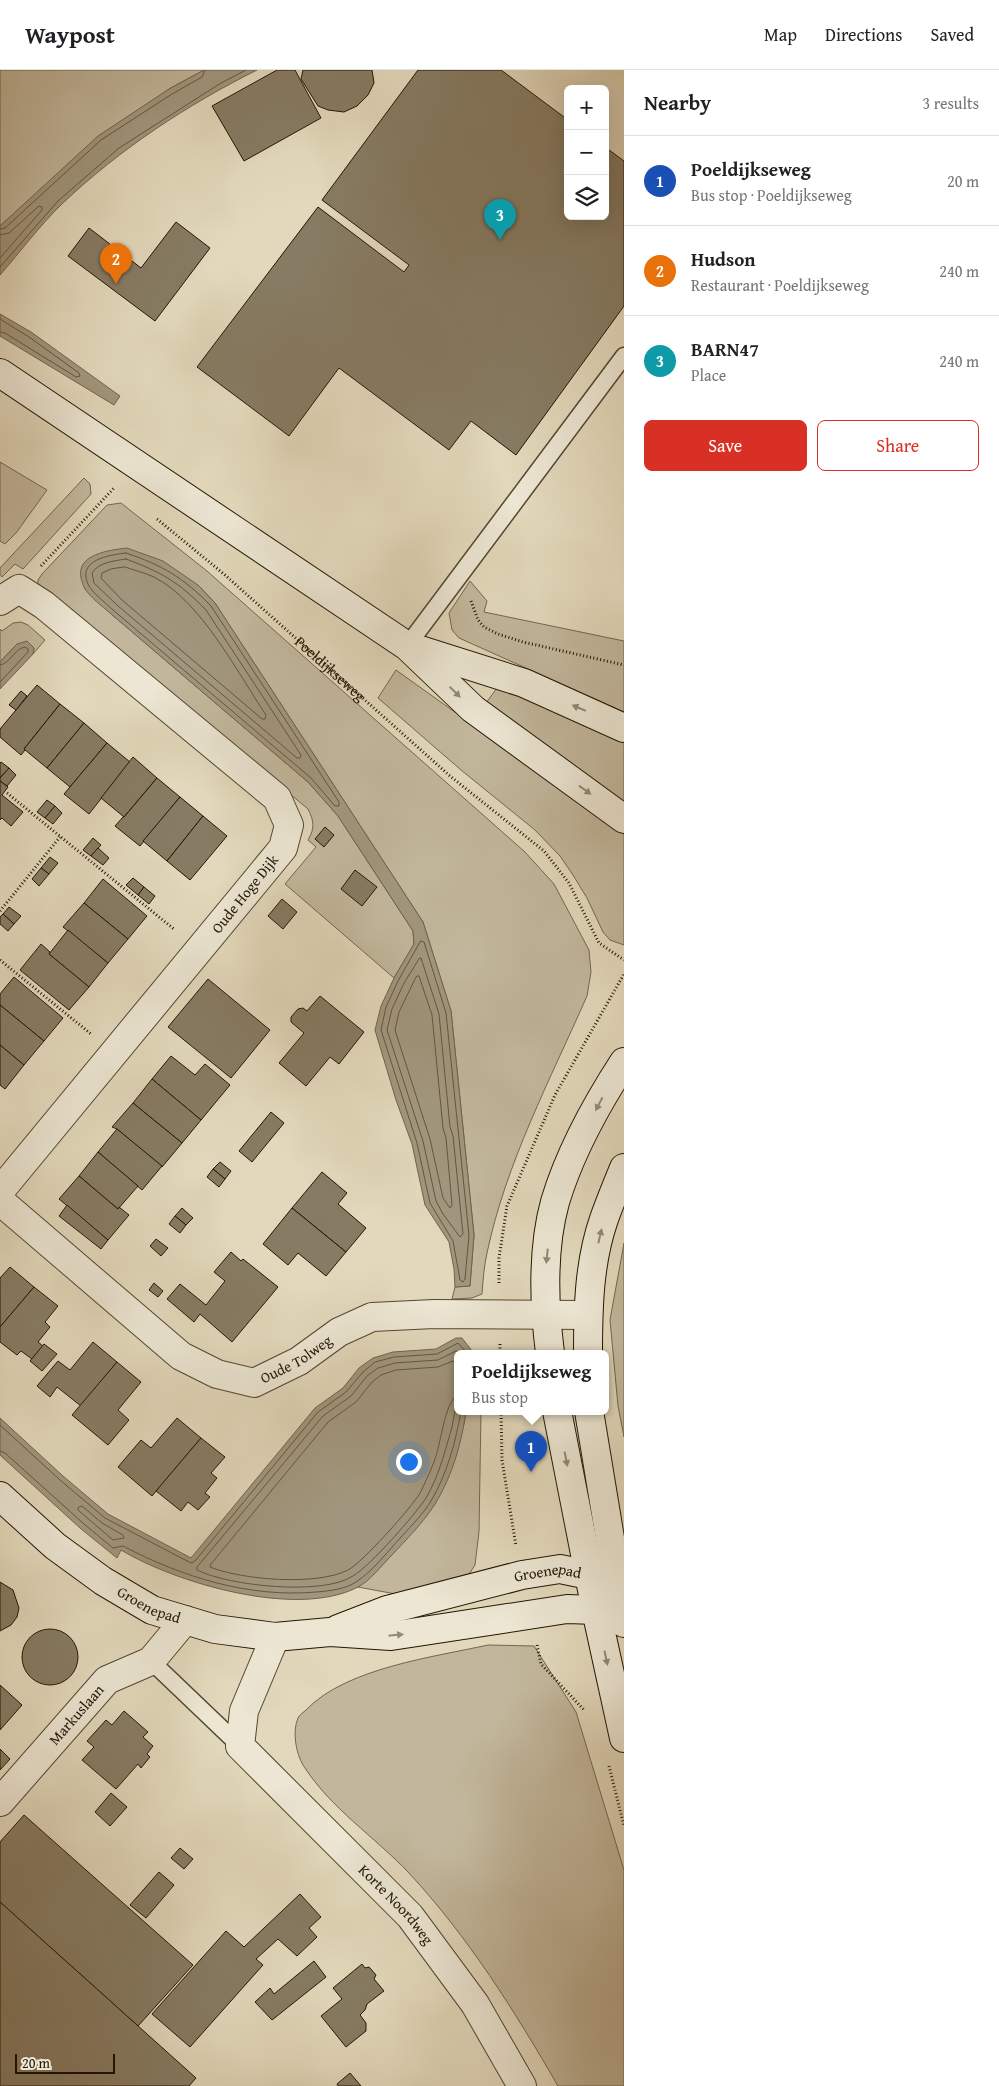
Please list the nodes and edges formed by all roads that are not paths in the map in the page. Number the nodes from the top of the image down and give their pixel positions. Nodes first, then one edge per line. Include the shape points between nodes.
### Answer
1 (624, 356) edge
2 (0, 373) edge
3 (10, 595) edge
4 (408, 646) junction
5 (624, 728) edge
6 (624, 819) edge
7 (624, 1062) edge
8 (624, 1168) edge
9 (0, 1191) edge
10 (0, 1201) edge
11 (545, 1314) junction
12 (588, 1315) junction
13 (550, 1350) edge
14 (588, 1350) edge
15 (558, 1415) edge
16 (590, 1415) edge
17 (0, 1496) edge
18 (589, 1575) junction
19 (616, 1608) edge
20 (185, 1620) junction
21 (330, 1632) junction
22 (275, 1637) junction
23 (151, 1661) junction
24 (624, 1738) edge
25 (240, 1746) junction
26 (0, 1802) edge
27 (522, 2086) edge

1 - 4 lane
2 - 4 street
3 - 9 street, Oude Hoge Dijk via 44,605 277,798 288,825 283,848
5 -> 4 street via 524,684
4 -> 6 street via 473,709
7 -> 11 street via 574,1150 555,1203 546,1257
12 -> 8 street via 593,1265 603,1220
10 - 11 street, Oude Tolweg via 181,1356 217,1374 254,1383 299,1361 339,1332 372,1317
11 - 12 street, Oude Tolweg
11 - 13 street
12 - 14 street
15 -> 18 street
16 - 19 street via 609,1523
17 - 20 street, Groenepad via 55,1546 102,1581 152,1610
18 - 19 street, Groenepad
18 - 21 street, Groenepad via 560,1569 522,1575 387,1610
21 -> 19 street, Groenepad via 391,1636 567,1608
19 -> 24 street
20 - 22 street, Groenepad via 215,1629
20 - 23 street, Markuslaan
21 - 22 street, Groenepad
22 - 25 street via 244,1711
23 - 25 lane, Korte Noordweg
23 - 26 street, Markuslaan via 107,1680
25 - 27 street, Korte Noordweg via 410,1916 475,2004

